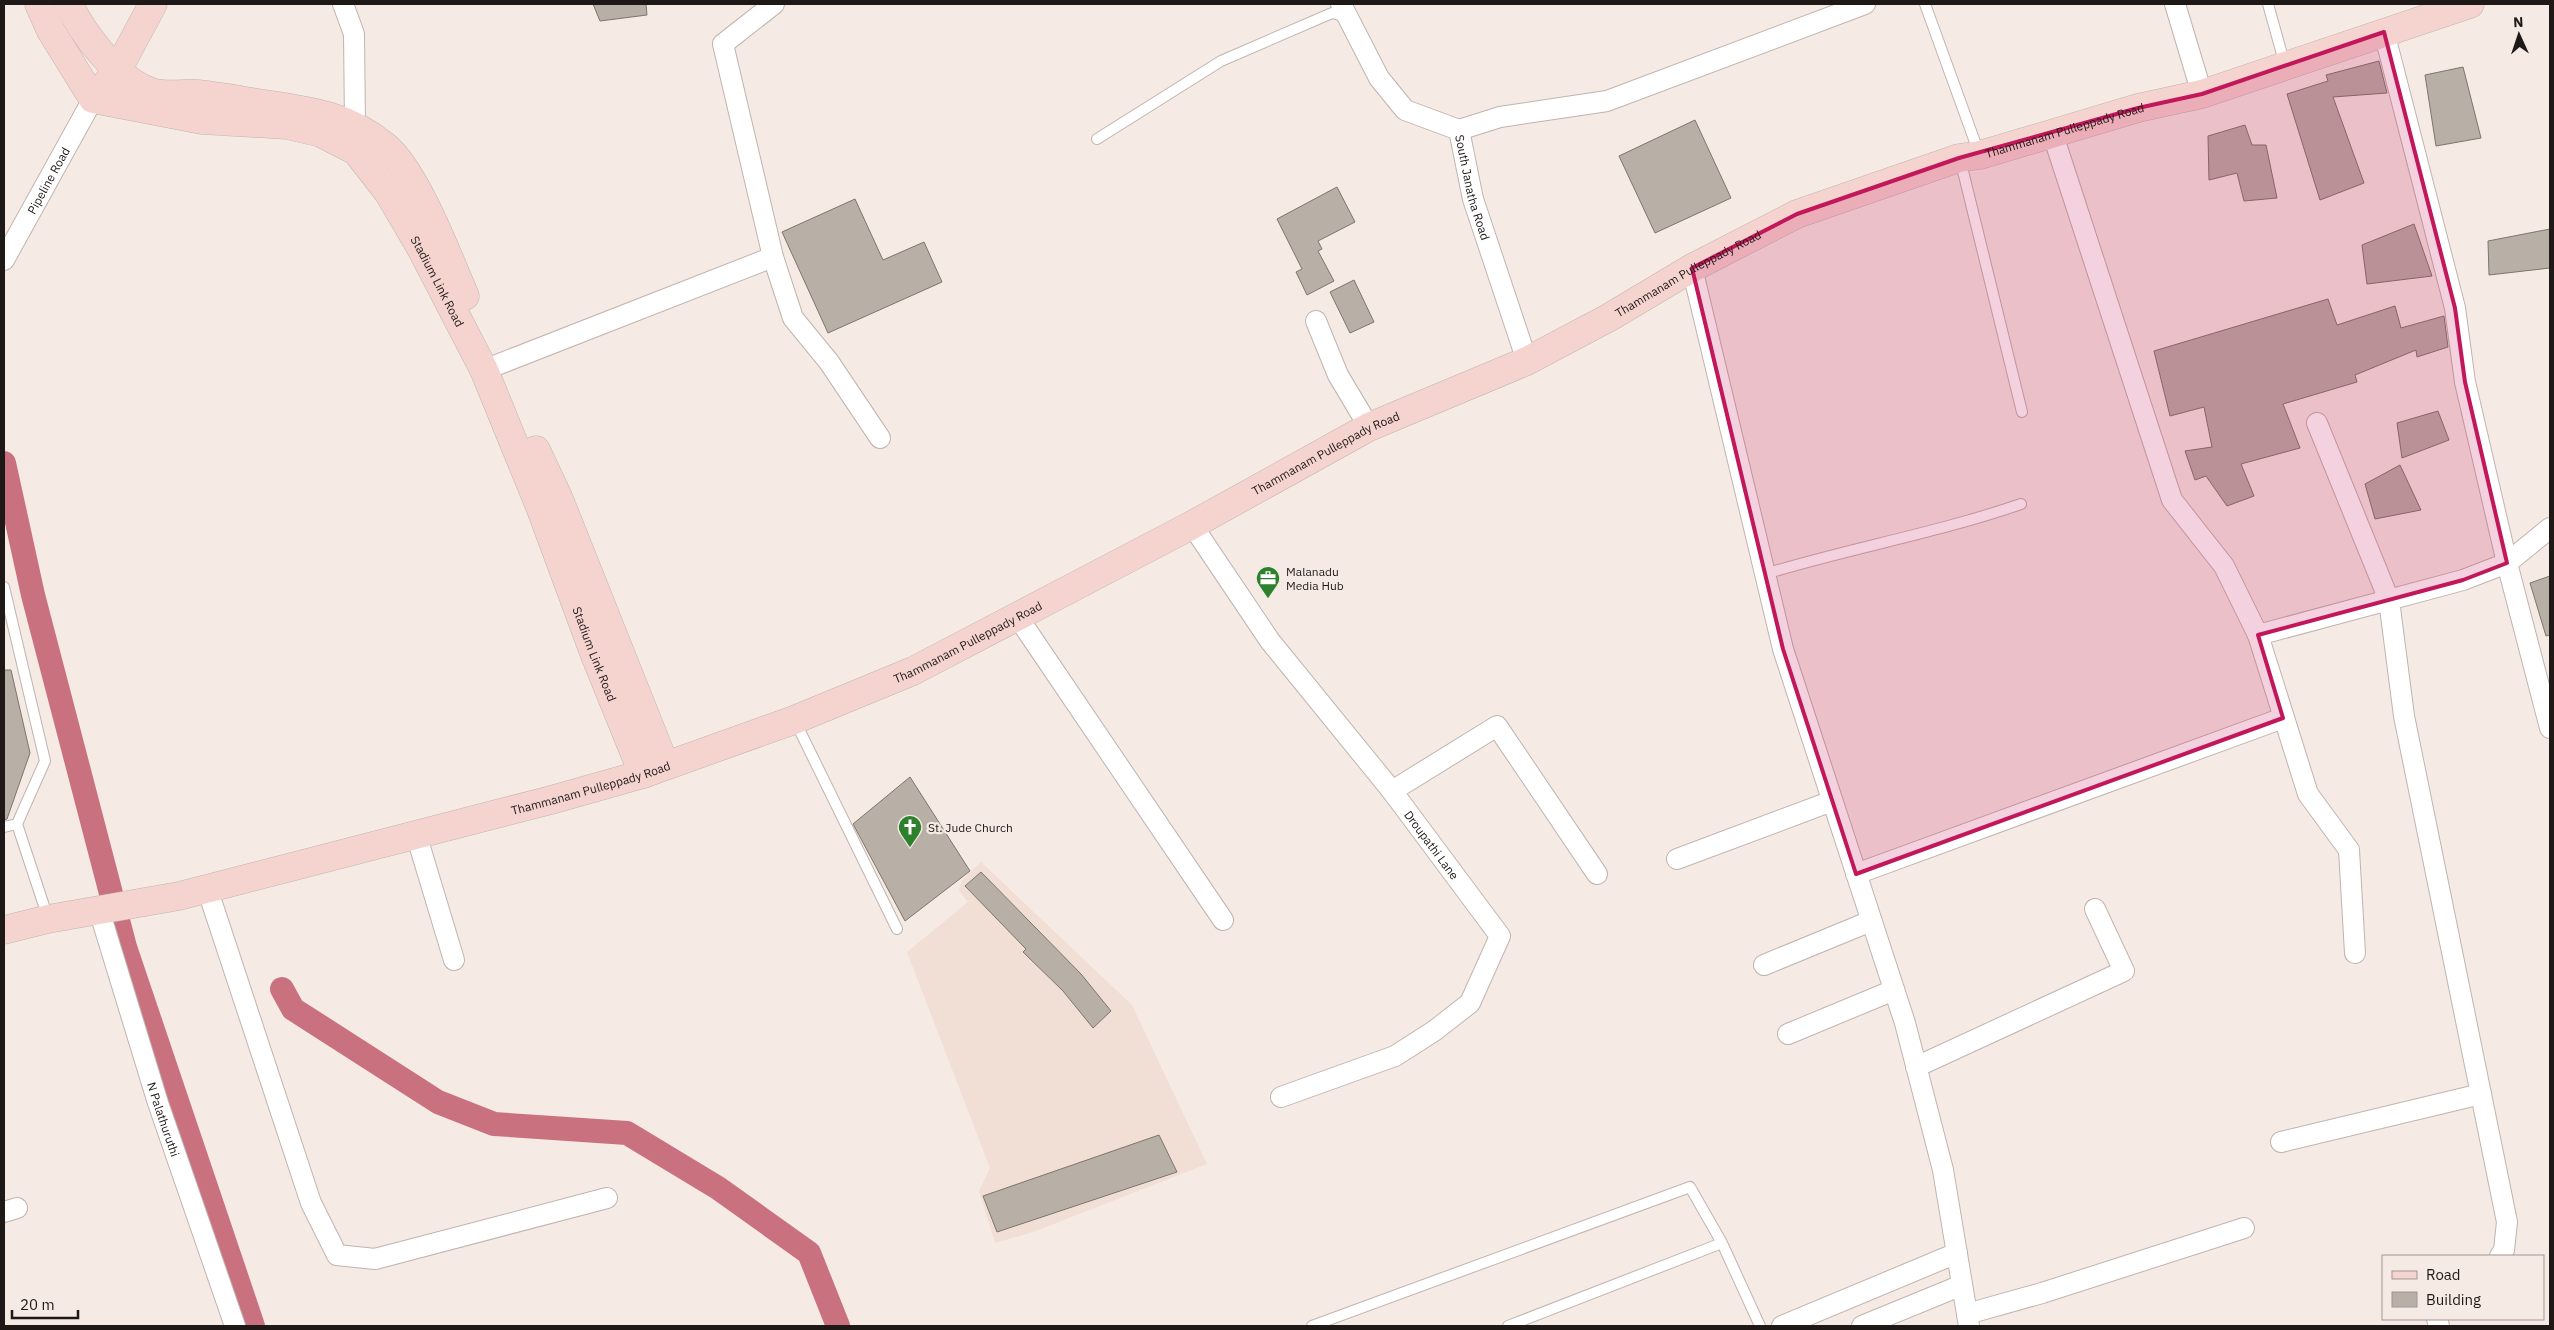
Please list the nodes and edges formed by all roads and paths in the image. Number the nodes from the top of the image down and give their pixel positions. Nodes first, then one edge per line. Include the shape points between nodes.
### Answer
1 (39, 4) edge
2 (69, 4) edge
3 (153, 4) edge
4 (343, 4) edge
5 (774, 4) edge
6 (1865, 4) edge
7 (1925, 4) edge
8 (2175, 4) edge
9 (2268, 4) edge
10 (2470, 4) edge
11 (1345, 11) edge
12 (2384, 32) junction
13 (2285, 66) junction
14 (117, 71) junction
15 (2202, 94) junction
16 (93, 100) junction
17 (355, 125) junction
18 (1459, 130) junction
19 (2052, 132) junction
20 (1097, 139) dead end
21 (1969, 157) junction
22 (773, 257) junction
23 (4, 260) edge
24 (1692, 268) junction
25 (1316, 321) dead end
26 (1527, 361) junction
27 (491, 367) junction
28 (2022, 412) dead end
29 (2317, 423) dead end
30 (1369, 426) junction
31 (880, 438) dead end
32 (2021, 504) dead end
33 (1192, 525) junction
34 (2550, 528) edge
35 (2507, 562) junction
36 (1765, 574) junction
37 (4, 587) edge
38 (2389, 600) junction
39 (1017, 616) junction
40 (2258, 635) junction
41 (2283, 718) junction
42 (794, 720) junction
43 (2550, 728) edge
44 (654, 770) junction
45 (1392, 791) junction
46 (1832, 801) junction
47 (17, 824) junction
48 (4, 827) edge
49 (416, 834) junction
50 (1677, 859) dead end
51 (1597, 874) dead end
52 (1856, 874) junction
53 (207, 888) junction
54 (179, 896) junction
55 (2096, 909) dead end
56 (99, 910) junction
57 (55, 919) junction
58 (1223, 920) dead end
59 (1871, 921) junction
60 (897, 928) dead end
61 (4, 930) edge
62 (2355, 953) dead end
63 (454, 960) dead end
64 (1764, 965) dead end
65 (1894, 990) junction
66 (1788, 1034) dead end
67 (1916, 1068) junction
68 (2481, 1094) junction
69 (1281, 1097) dead end
70 (2281, 1142) dead end
71 (607, 1198) dead end
72 (2244, 1228) dead end
73 (1722, 1243) junction
74 (1957, 1253) junction
75 (2501, 1255) edge
76 (1962, 1285) junction
77 (1968, 1320) edge
78 (235, 1326) edge
79 (1312, 1326) edge
80 (1508, 1326) edge
81 (1760, 1326) edge
82 (1782, 1326) edge
83 (1862, 1326) edge

1 - 16 main road via 51,31
2 - 14 main road, Stadium Link Road via 75,17
3 - 14 main road
4 - 17 street via 354,34
5 - 22 street via 722,44
6 - 18 street via 1607,101 1500,117
7 - 21 lane
8 - 15 street
9 - 13 lane
10 - 12 main road, Thammanam Pulleppady Road
11 - 18 street, South Janatha Road via 1379,78 1405,110
11 - 20 lane via 1332,13 1221,61
12 - 13 main road, Thammanam Pulleppady Road
12 - 35 street via 2455,308 2464,382
13 - 15 main road, Thammanam Pulleppady Road
14 - 16 main road
14 - 17 main road, Stadium Link Road via 151,92 199,94 319,112
15 - 19 main road, Thammanam Pulleppady Road
16 - 23 street, Pipeline Road
16 - 27 main road, Stadium Link Road via 202,120 287,125 321,133 356,151 393,200
17 - 27 main road, Stadium Link Road via 387,147 410,176
18 - 26 street, South Janatha Road via 1473,199
19 - 21 main road, Thammanam Pulleppady Road
19 - 40 street via 2172,500 2224,566
21 - 24 main road, Thammanam Pulleppady Road via 1797,214
21 - 28 lane
22 - 27 street
22 - 31 street via 793,318 829,362
24 - 26 main road, Thammanam Pulleppady Road
24 - 36 street
25 - 30 street via 1338,375
26 - 30 main road, Thammanam Pulleppady Road
27 - 44 main road, Stadium Link Road via 559,500
29 - 38 street
30 - 33 main road, Thammanam Pulleppady Road
32 - 36 lane via 1970,522
33 - 39 main road, Thammanam Pulleppady Road
33 - 45 street, Droupathi Lane via 1270,641
34 - 35 street
35 - 38 street via 2463,580
35 - 43 street
36 - 46 street via 1783,649
37 - 47 lane via 45,761
38 - 40 street
38 - 68 street via 2404,716
39 - 42 main road, Thammanam Pulleppady Road via 913,672
39 - 58 street
40 - 41 street
41 - 52 street
41 - 62 street via 2308,794 2349,850
42 - 44 main road, Thammanam Pulleppady Road
42 - 60 lane
44 - 49 main road, Thammanam Pulleppady Road
45 - 51 street via 1497,726
45 - 69 street, Droupathi Lane via 1500,936 1470,1003 1434,1031 1395,1056
46 - 50 street
46 - 52 street
47 - 48 lane
47 - 57 lane
49 - 53 main road, Thammanam Pulleppady Road
49 - 63 street
52 - 59 street
53 - 54 main road, Thammanam Pulleppady Road
53 - 71 street via 310,1203 337,1255 375,1259
54 - 56 main road, Thammanam Pulleppady Road
54 - 57 main road, Thammanam Pulleppady Road via 146,885 102,894
55 - 67 street via 2124,971
56 - 57 main road, Thammanam Pulleppady Road
56 - 78 street, N Palathuruthi via 158,1103
57 - 61 main road, Thammanam Pulleppady Road
59 - 64 street
59 - 65 street
65 - 66 street
65 - 67 street
67 - 74 street via 1943,1170
68 - 70 street
68 - 75 street via 2507,1222
72 - 77 street
73 - 79 lane via 1690,1187
73 - 80 lane
73 - 81 lane
74 - 76 street
74 - 82 street
76 - 77 street
76 - 83 street

